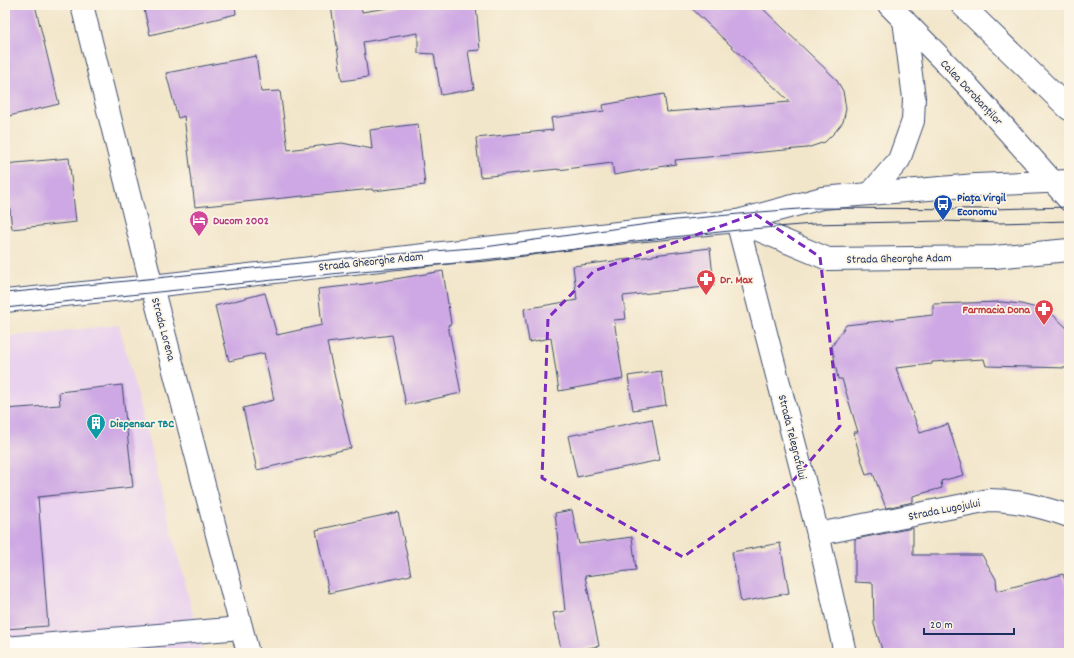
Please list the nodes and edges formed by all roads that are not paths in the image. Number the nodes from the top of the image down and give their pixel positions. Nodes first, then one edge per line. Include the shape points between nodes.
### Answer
1 (82, 5) edge
2 (889, 5) edge
3 (962, 5) edge
4 (904, 20) junction
5 (1069, 108) edge
6 (1061, 181) edge
7 (870, 194) junction
8 (1069, 200) edge
9 (737, 221) junction
10 (1069, 250) edge
11 (152, 286) junction
12 (5, 301) edge
13 (1069, 516) edge
14 (818, 534) junction
15 (241, 628) junction
16 (5, 648) edge
17 (248, 653) edge
18 (845, 653) edge

1 - 11 main road, Strada Lorena
2 - 4 main road, Calea Dorobanților
3 - 5 main road
4 - 6 main road, Calea Dorobanților
4 - 7 main road via 914,98 913,121 899,160
6 - 7 main road, Strada Gheorghe Adam
6 - 8 main road, Calea Dorobanților
7 - 9 main road, Strada Gheorghe Adam via 822,198
9 - 10 main road, Strada Gheorghe Adam via 828,259 994,257
9 - 11 main road, Strada Gheorghe Adam
9 - 14 main road, Strada Telegrafului
11 - 12 main road, Strada Gheorghe Adam
11 - 15 main road, Strada Lorena
13 - 14 main road, Strada Lugojului via 1040,506 989,500
14 - 18 main road, Strada Telegrafului
15 - 16 main road
15 - 17 main road, Strada Lorena

